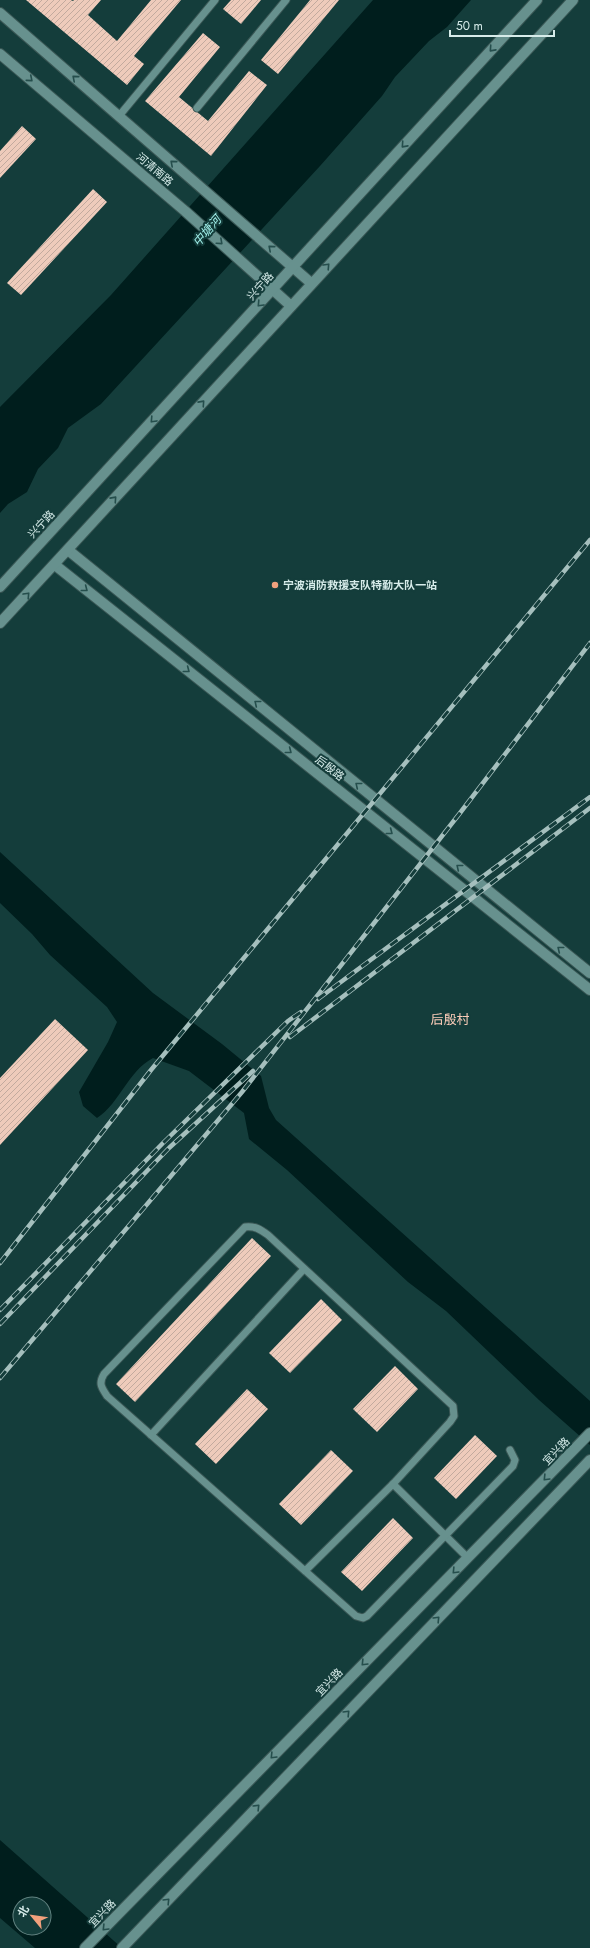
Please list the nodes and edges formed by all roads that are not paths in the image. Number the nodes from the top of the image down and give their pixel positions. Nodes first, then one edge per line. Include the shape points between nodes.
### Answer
1 (215, 0) edge
2 (286, 0) edge
3 (537, 0) edge
4 (573, 0) edge
5 (0, 13) edge
6 (0, 54) edge
7 (197, 108) dead end
8 (119, 116) junction
9 (293, 267) junction
10 (311, 283) junction
11 (273, 290) junction
12 (290, 306) junction
13 (68, 550) junction
14 (54, 565) junction
15 (0, 587) edge
16 (0, 623) edge
17 (590, 973) edge
18 (590, 990) edge
19 (304, 1269) junction
20 (590, 1433) edge
21 (151, 1435) junction
22 (510, 1450) dead end
23 (589, 1461) edge
24 (393, 1484) junction
25 (444, 1536) junction
26 (468, 1558) junction
27 (305, 1571) junction
28 (85, 1948) edge
29 (122, 1948) edge

1 - 8 lane
2 - 7 lane
3 -> 9 main road, 兴宁路
10 -> 4 main road
8 -> 5 main road, 河清南路
6 -> 11 main road, 河清南路 via 185,211
9 -> 8 main road, 河清南路
9 - 10 main road
9 - 11 main road, 兴宁路
10 - 12 main road
11 - 12 main road, 河清南路
11 -> 15 main road, 兴宁路
13 -> 12 main road
13 - 14 main road
17 -> 13 main road, 后殷路
16 -> 14 main road
14 -> 18 main road, 后殷路
19 - 21 lane
19 - 21 lane via 260,1229 245,1227 104,1374 100,1386 107,1396
19 - 24 lane via 453,1406 454,1416 450,1422
20 -> 26 main road, 宜兴路
21 - 27 lane
22 - 25 lane via 515,1460 513,1466
29 -> 23 main road
24 - 25 lane
24 - 27 lane
25 - 26 lane
25 - 27 lane via 363,1618 356,1616
26 -> 28 main road, 宜兴路

